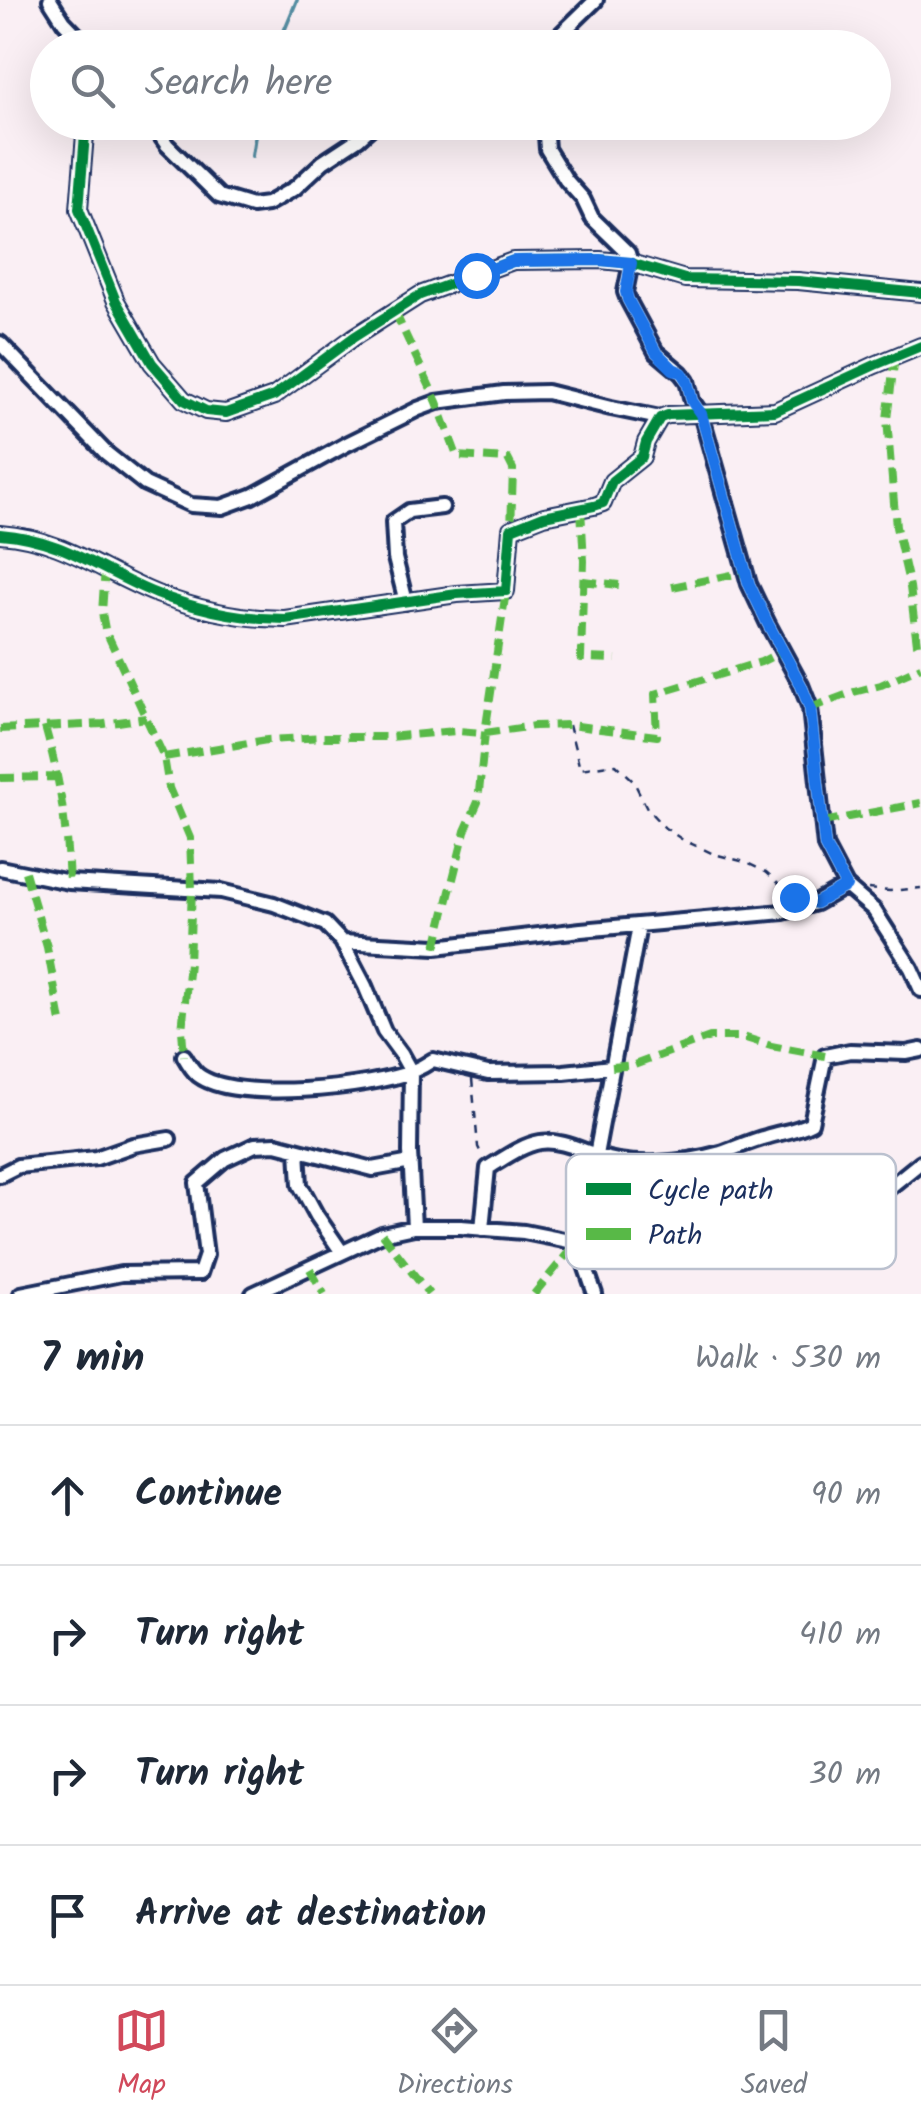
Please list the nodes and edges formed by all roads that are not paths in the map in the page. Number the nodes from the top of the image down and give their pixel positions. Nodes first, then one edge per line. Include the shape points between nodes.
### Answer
1 (50, 0) edge
2 (596, 0) edge
3 (71, 30) edge
4 (569, 30) edge
5 (85, 140) edge
6 (164, 140) edge
7 (358, 140) edge
8 (546, 140) edge
9 (631, 263) junction
10 (921, 293) edge
11 (0, 343) edge
12 (921, 346) edge
13 (701, 414) junction
14 (660, 418) junction
15 (442, 507) dead end
16 (0, 534) edge
17 (406, 602) junction
18 (0, 868) edge
19 (846, 886) junction
20 (639, 926) junction
21 (342, 942) junction
22 (921, 990) edge
23 (921, 1050) edge
24 (184, 1056) dead end
25 (612, 1067) junction
26 (411, 1072) junction
27 (169, 1139) dead end
28 (298, 1150) junction
29 (593, 1154) edge
30 (596, 1154) edge
31 (718, 1154) edge
32 (410, 1162) junction
33 (921, 1162) edge
34 (0, 1174) edge
35 (896, 1182) edge
36 (414, 1227) junction
37 (482, 1229) junction
38 (566, 1240) edge
39 (341, 1251) junction
40 (587, 1269) edge
41 (21, 1294) edge
42 (252, 1294) edge
43 (595, 1294) edge

1 - 3 street
2 - 4 street
5 - 9 street via 79,208 116,301 152,364 184,400 206,411 226,413 274,396 420,296 513,261
6 - 7 street via 220,196 252,206 295,188
8 - 9 street via 592,218
9 - 10 street via 684,278
9 - 13 street via 628,300 656,352 682,373
11 - 14 street via 106,453 144,484 191,505 222,507 252,496 437,402 547,392
12 - 13 street via 787,408
13 - 14 street
13 - 19 street via 749,584 810,708 825,846
14 - 17 street via 642,457 612,481 602,503 511,529 506,591
15 - 17 street via 409,511 393,522
16 - 17 street via 49,542 154,593 256,619
18 - 21 street via 68,882 221,892 325,924
19 - 20 street via 783,912
19 - 22 street via 874,910
20 - 21 street via 436,947
20 - 25 street
21 - 26 street
23 - 31 street via 825,1056 811,1123
24 - 26 street via 210,1082 243,1088 309,1091
25 - 26 street via 488,1072 434,1060
25 - 30 street
26 - 32 street
27 - 34 street
28 - 32 street via 374,1169
28 - 39 street via 300,1185
28 - 41 street via 255,1144 196,1184 206,1255 200,1273 121,1274
29 - 37 street via 540,1142 488,1168
32 - 36 street
33 - 35 street
36 - 37 street
36 - 39 street
37 - 38 street
39 - 42 street
40 - 43 street

